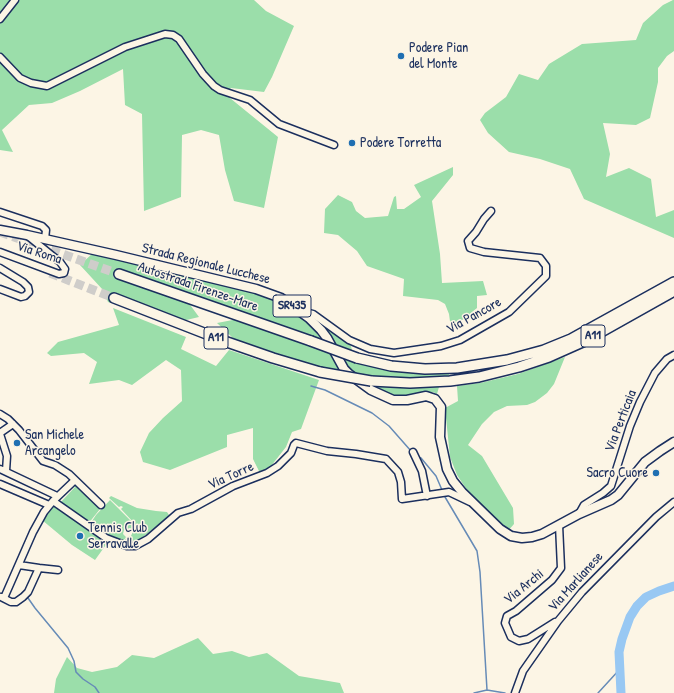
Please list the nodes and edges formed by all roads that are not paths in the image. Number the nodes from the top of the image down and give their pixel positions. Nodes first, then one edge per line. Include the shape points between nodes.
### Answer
1 (15, 0) edge
2 (0, 19) edge
3 (0, 57) edge
4 (334, 145) dead end
5 (491, 211) dead end
6 (0, 212) edge
7 (0, 230) edge
8 (27, 235) junction
9 (45, 239) junction
10 (0, 252) edge
11 (0, 268) edge
12 (120, 274) tunnel mouth
13 (674, 282) edge
14 (0, 289) edge
15 (674, 291) edge
16 (114, 298) tunnel mouth
17 (300, 311) junction
18 (674, 355) edge
19 (0, 414) edge
20 (13, 424) junction
21 (0, 434) edge
22 (674, 442) edge
23 (413, 452) dead end
24 (3, 470) edge
25 (75, 480) junction
26 (0, 484) edge
27 (427, 496) junction
28 (53, 501) junction
29 (674, 502) edge
30 (101, 504) dead end
31 (475, 505) junction
32 (579, 514) junction
33 (559, 525) junction
34 (19, 565) junction
35 (39, 568) junction
36 (58, 570) dead end
37 (2, 597) edge
38 (558, 621) junction
39 (514, 693) edge

1 - 2 street
3 - 4 street via 20,78 31,84 47,86 125,47 165,34 173,35 179,39 214,86 250,100 279,124
5 - 17 street, Via Pancore via 468,241 470,248 540,258 546,266 546,276 509,312 460,340 441,346 394,353 370,349 349,340 313,314
6 - 9 street via 42,226 46,230
7 - 8 main road, Strada Regionale Lucchese / SR435
8 - 9 main road, Strada Regionale Lucchese / SR435
8 - 10 street, Via Roma via 60,262 65,269 64,274
9 - 17 main road, Strada Regionale Lucchese / SR435 via 256,289 281,298
11 - 14 street, Via Roma via 23,282 29,292 21,297
12 - 13 highway, Autostrada Firenze-Mare / A11, bridge via 357,358 391,366 425,369 457,368 507,360 544,350 571,339
15 - 16 highway, A11, bridge via 585,341 549,357 479,377 410,382 371,381 320,372 227,342
17 - 31 main road, Strada Regionale Lucchese / SR435 via 324,333 347,372 371,390 393,400 426,396 435,399 441,407 440,437 447,469 453,481
18 - 32 street, Via Perticaia via 655,373 643,395 611,486 584,505
19 - 20 street
20 - 21 street
20 - 25 street via 44,462 58,466
21 - 24 street via 8,456
22 - 32 main road, Strada Regionale Lucchese / SR435 via 645,462 618,495
23 - 27 street via 422,471
24 - 28 street
25 - 28 street
25 - 30 street
26 - 28 street
27 - 28 street, Via Torre via 402,499 398,472 386,460 327,451 296,443 291,453 278,466 178,513 148,539 135,546 127,546 106,538
27 - 31 street via 448,492
28 - 34 street via 33,532
29 - 38 street, Via Marlianese via 608,564
31 - 33 main road, Strada Regionale Lucchese / SR435 via 511,536 532,537
32 - 33 main road, Strada Regionale Lucchese / SR435
33 - 38 street, Via Archi via 561,568 552,580 507,616 505,623 511,637 523,641
34 - 35 street
34 - 37 street
35 - 36 street
35 - 37 street via 24,597 14,602
38 - 39 street, Via Marlianese via 523,672

